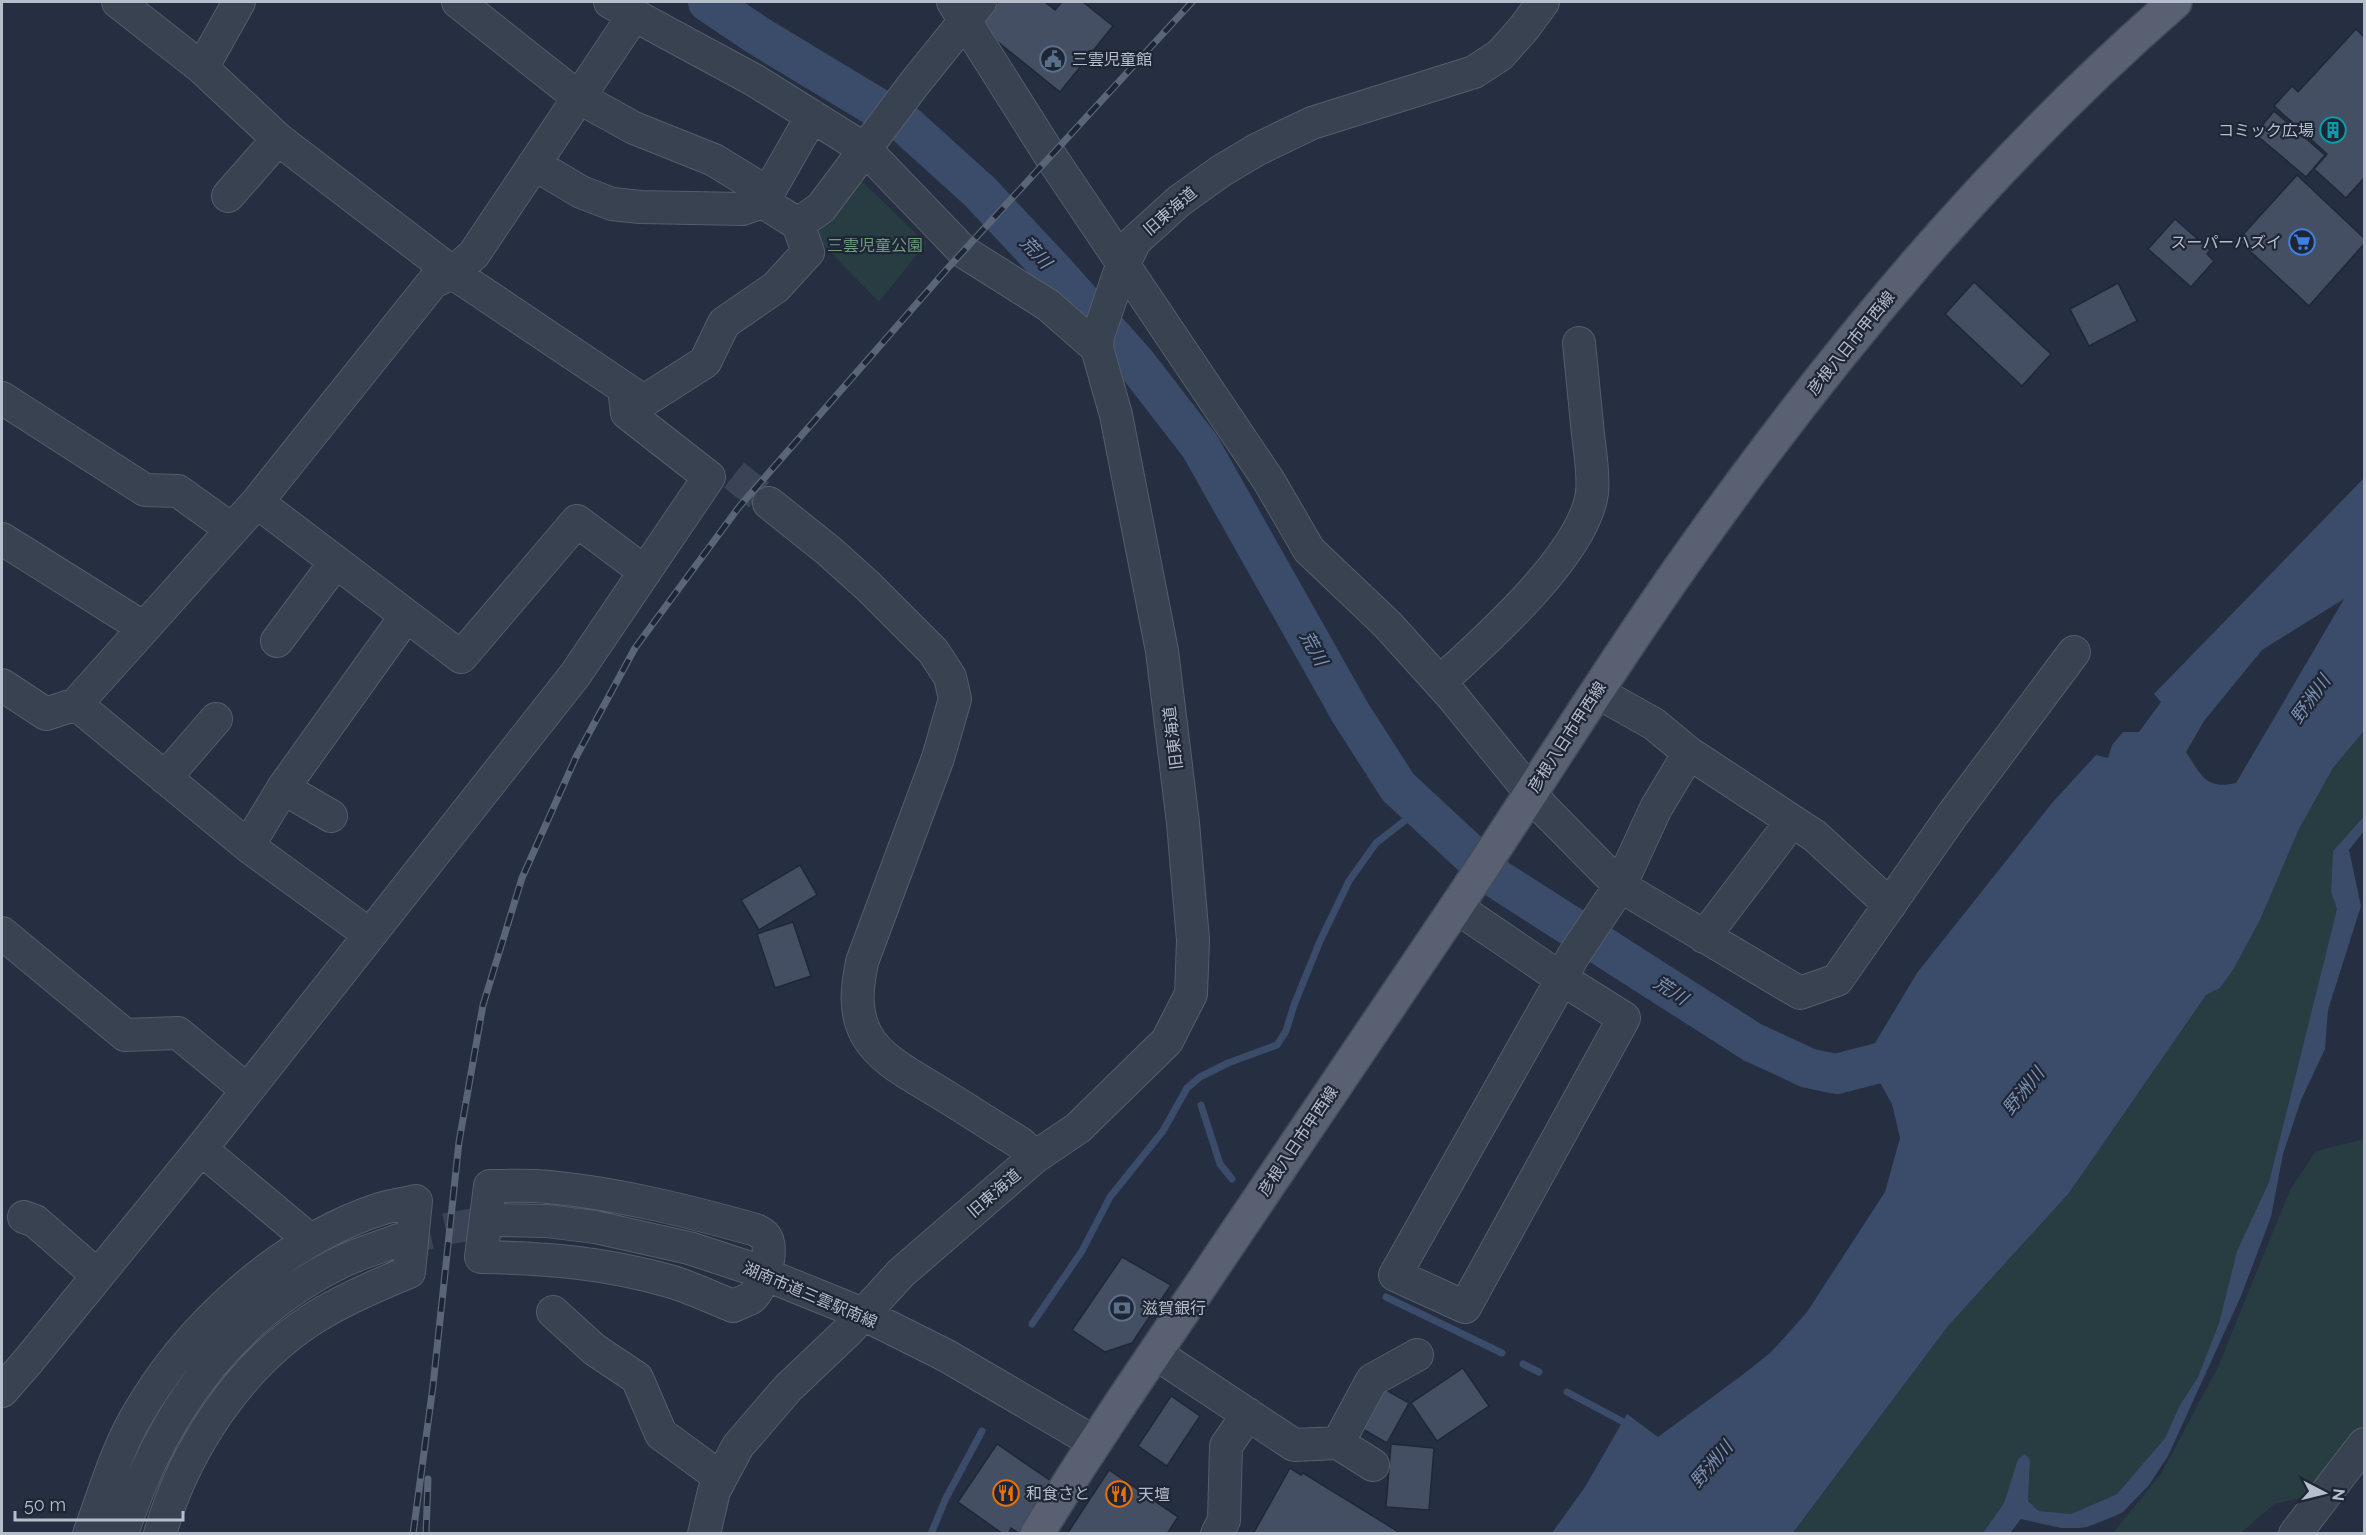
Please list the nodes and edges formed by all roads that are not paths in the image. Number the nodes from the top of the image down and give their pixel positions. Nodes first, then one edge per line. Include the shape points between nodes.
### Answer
1 (118, 2) edge
2 (239, 2) edge
3 (458, 2) edge
4 (1543, 2) edge
5 (2175, 2) edge
6 (966, 7) edge
7 (622, 8) edge
8 (202, 68) junction
9 (579, 97) junction
10 (812, 116) junction
11 (278, 139) junction
12 (870, 143) junction
13 (534, 164) junction
14 (228, 196) dead end
15 (763, 202) junction
16 (798, 224) junction
17 (1121, 270) junction
18 (453, 273) junction
19 (1578, 343) dead end
20 (1097, 348) junction
21 (634, 395) junction
22 (2, 398) edge
23 (734, 475) tunnel mouth
24 (256, 502) junction
25 (769, 503) tunnel mouth
26 (231, 529) junction
27 (2, 539) edge
28 (335, 563) junction
29 (645, 572) junction
30 (406, 616) junction
31 (144, 628) junction
32 (277, 641) dead end
33 (2074, 652) dead end
34 (1440, 682) junction
35 (2, 685) edge
36 (1597, 692) junction
37 (76, 704) junction
38 (216, 718) dead end
39 (1689, 753) junction
40 (165, 778) junction
41 (283, 788) junction
42 (1531, 793) junction
43 (331, 816) dead end
44 (1792, 821) junction
45 (248, 846) junction
46 (1617, 890) junction
47 (1890, 905) junction
48 (1456, 907) junction
49 (2, 933) edge
50 (370, 935) junction
51 (1704, 937) junction
52 (1567, 969) junction
53 (247, 1090) junction
54 (201, 1149) junction
55 (1035, 1157) junction
56 (24, 1217) dead end
57 (501, 1220) tunnel mouth
58 (310, 1240) junction
59 (399, 1240) tunnel mouth
60 (97, 1275) junction
61 (765, 1275) junction
62 (553, 1312) dead end
63 (863, 1314) junction
64 (1155, 1353) junction
65 (1417, 1355) dead end
66 (2, 1391) edge
67 (1248, 1414) junction
68 (1094, 1442) junction
69 (1338, 1443) junction
70 (2364, 1444) edge
71 (1373, 1465) dead end
72 (721, 1478) junction
73 (89, 1533) edge
74 (123, 1533) edge
75 (160, 1533) edge
76 (704, 1533) edge
77 (1037, 1533) edge
78 (1217, 1533) edge
79 (2295, 1533) edge

1 - 8 street
2 - 8 street
3 - 9 street
4 - 17 street, 旧東海道 via 1500,55 1474,72 1312,123 1221,171 1179,201 1136,241
5 - 36 main road, 彦根八日市甲西線 via 2052,115 1915,264 1780,430
6 - 12 street
6 - 17 street
7 - 9 street
7 - 10 street
8 - 11 street
9 - 13 street
9 - 15 street via 634,128 714,160 753,184
10 - 12 street
10 - 15 street
11 - 14 street
11 - 18 street
12 - 16 street via 821,208
12 - 20 street via 964,252 1048,305
13 - 15 street via 582,192 612,204 742,209
13 - 18 street via 474,254
15 - 16 street
16 - 21 street via 808,252 776,287 724,323 705,362
17 - 20 street, 旧東海道
17 - 34 street via 1269,481 1309,550 1387,624
18 - 21 street
18 - 24 street via 433,282
19 - 34 street via 1592,494 1582,523 1514,614
20 - 55 street, 旧東海道 via 1116,415 1162,651 1193,940 1191,994 1167,1041 1078,1128
21 - 23 street
21 - 29 street via 627,413 709,477
22 - 26 street via 145,490 178,491
24 - 26 street
24 - 28 street
25 - 55 street via 837,558 933,651 950,677 955,699 938,758 862,962 856,992 866,1034 877,1050 901,1068 1020,1143
26 - 31 street
27 - 31 street
28 - 30 street
28 - 32 street
29 - 30 street via 577,522 461,657
29 - 50 street via 575,675
30 - 41 street
31 - 37 street
33 - 47 street
34 - 42 street
35 - 37 street via 46,714
36 - 39 street via 1653,723
36 - 42 main road, 彦根八日市甲西線
37 - 40 street
38 - 40 street
39 - 44 street
39 - 46 street via 1656,808
40 - 45 street
41 - 43 street
41 - 45 street
42 - 46 street
42 - 48 main road, 彦根八日市甲西線
44 - 47 street via 1815,836
44 - 51 street
45 - 50 street
46 - 51 street
46 - 52 street
47 - 51 street via 1837,980 1800,993
48 - 52 street
48 - 64 main road, 彦根八日市甲西線
49 - 53 street via 125,1035 178,1033
50 - 53 street
52 - 52 street via 1395,1275 1466,1307 1624,1018
53 - 54 street
54 - 58 street
54 - 60 street
55 - 63 street, 旧東海道 via 901,1274
56 - 60 street via 35,1221
57 - 61 street, 湖南市道三雲駅南線 via 628,1233 689,1248
58 - 73 street via 202,1326 171,1363 134,1420
58 - 75 street via 380,1209 416,1201 409,1272 360,1292 313,1318 269,1353 207,1428 181,1477
59 - 74 street via 336,1264 286,1294 211,1363 148,1464
60 - 66 street
61 - 61 street via 752,1297 733,1306 671,1281 619,1268 572,1260 482,1257 490,1185 548,1187 626,1198 756,1230 768,1242
61 - 63 street, 湖南市道三雲駅南線
62 - 72 street via 595,1350 637,1378 661,1434
63 - 68 street, 湖南市道三雲駅南線 via 947,1356
63 - 72 street, 旧東海道 via 788,1388 738,1446
64 - 67 street
64 - 68 main road, 彦根八日市甲西線
65 - 69 street via 1372,1380
67 - 69 street via 1294,1445
67 - 78 street via 1226,1446 1224,1520
68 - 77 main road, 彦根八日市甲西線
69 - 71 street
70 - 79 street
72 - 76 street, 旧東海道

